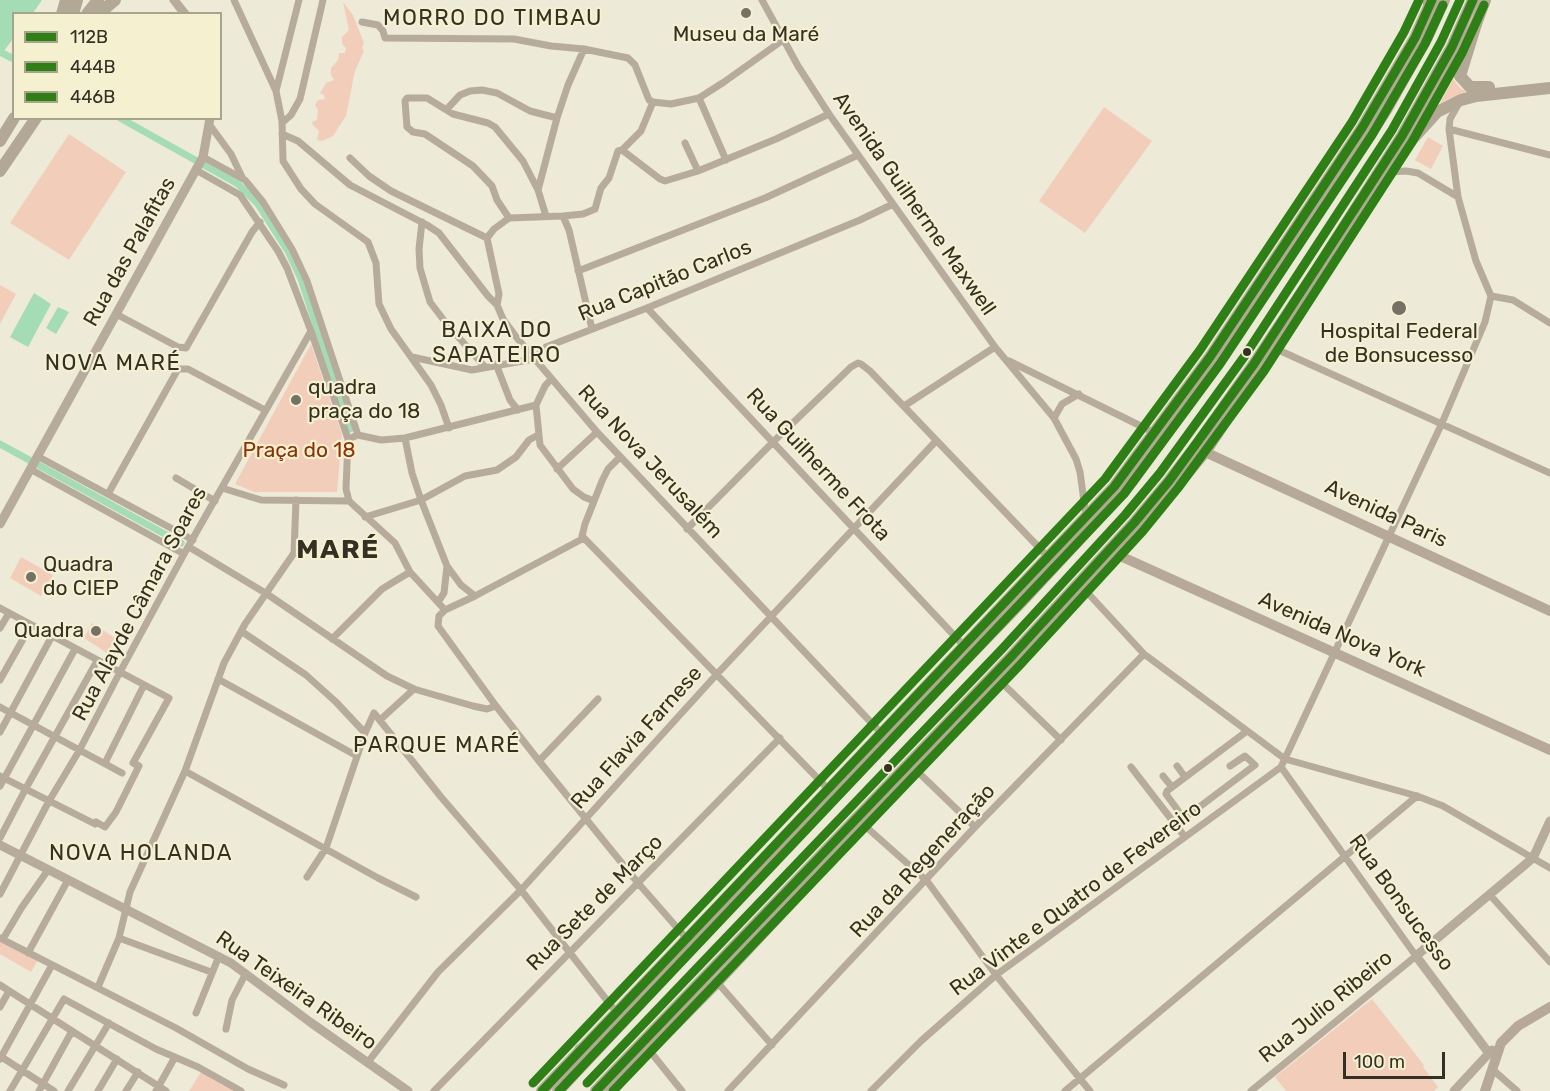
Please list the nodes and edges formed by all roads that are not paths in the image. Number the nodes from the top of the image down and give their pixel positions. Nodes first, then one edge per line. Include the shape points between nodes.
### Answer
1 (98, 0) edge
2 (115, 0) edge
3 (174, 0) edge
4 (234, 0) edge
5 (299, 0) edge
6 (323, 0) edge
7 (762, 0) edge
8 (1444, 0) edge
9 (1473, 0) edge
10 (1485, 0) edge
11 (1430, 2) edge
12 (89, 12) edge
13 (100, 12) edge
14 (183, 12) edge
15 (362, 22) dead end
16 (1476, 24) junction
17 (783, 40) junction
18 (584, 49) junction
19 (1550, 84) edge
20 (1550, 88) edge
21 (276, 90) junction
22 (699, 98) junction
23 (1461, 100) junction
24 (653, 102) junction
25 (447, 109) junction
26 (829, 114) junction
27 (557, 118) junction
28 (13, 120) edge
29 (28, 120) edge
30 (35, 120) edge
31 (209, 121) edge
32 (282, 123) junction
33 (1449, 129) junction
34 (282, 134) junction
35 (0, 141) edge
36 (685, 143) dead end
37 (1407, 144) junction
38 (622, 150) junction
39 (858, 155) junction
40 (1550, 155) edge
41 (350, 158) dead end
42 (726, 160) junction
43 (199, 164) junction
44 (0, 169) edge
45 (698, 171) junction
46 (1390, 172) junction
47 (242, 177) junction
48 (538, 190) junction
49 (1458, 197) junction
50 (893, 204) junction
51 (546, 216) junction
52 (563, 216) junction
53 (509, 218) junction
54 (260, 222) junction
55 (422, 222) junction
56 (487, 238) junction
57 (578, 271) junction
58 (1491, 296) junction
59 (497, 304) junction
60 (646, 308) junction
61 (116, 314) junction
62 (1550, 322) edge
63 (592, 329) junction
64 (311, 331) junction
65 (995, 347) junction
66 (1274, 348) junction
67 (412, 357) junction
68 (534, 359) junction
69 (1006, 360) junction
70 (496, 364) junction
71 (485, 367) junction
72 (551, 379) junction
73 (1078, 394) junction
74 (536, 405) junction
75 (904, 406) junction
76 (265, 410) junction
77 (518, 410) junction
78 (1053, 418) junction
79 (1442, 423) junction
80 (449, 428) junction
81 (597, 432) junction
82 (1155, 433) junction
83 (357, 435) junction
84 (538, 435) junction
85 (405, 438) junction
86 (348, 439) junction
87 (936, 441) junction
88 (773, 442) junction
89 (1205, 452) junction
90 (620, 457) junction
91 (33, 463) junction
92 (557, 469) junction
93 (1550, 473) edge
94 (176, 478) dead end
95 (222, 488) junction
96 (108, 494) junction
97 (296, 500) junction
98 (421, 500) junction
99 (214, 501) junction
100 (349, 501) junction
101 (594, 501) junction
102 (365, 517) junction
103 (1087, 517) junction
104 (0, 524) edge
105 (854, 527) junction
106 (687, 528) junction
107 (583, 537) junction
108 (1390, 537) junction
109 (191, 543) junction
110 (184, 554) junction
111 (1118, 555) junction
112 (1048, 557) junction
113 (447, 566) junction
114 (410, 572) junction
115 (1085, 590) junction
116 (267, 594) junction
117 (475, 596) junction
118 (1024, 599) junction
119 (438, 602) junction
120 (0, 608) edge
121 (445, 610) junction
122 (1550, 611) edge
123 (9, 613) junction
124 (771, 616) junction
125 (31, 625) junction
126 (0, 628) edge
127 (241, 631) junction
128 (52, 636) junction
129 (332, 639) junction
130 (964, 646) junction
131 (75, 649) junction
132 (1335, 653) junction
133 (1144, 654) junction
134 (1011, 657) junction
135 (97, 661) junction
136 (120, 672) junction
137 (717, 674) junction
138 (218, 679) junction
139 (0, 680) edge
140 (1001, 682) junction
141 (144, 685) junction
142 (414, 689) junction
143 (598, 699) dead end
144 (496, 706) junction
145 (0, 707) edge
146 (10, 713) junction
147 (380, 720) junction
148 (33, 725) junction
149 (1247, 731) junction
150 (0, 732) edge
151 (365, 733) junction
152 (881, 733) junction
153 (56, 737) junction
154 (780, 738) junction
155 (1061, 740) junction
156 (1550, 750) edge
157 (80, 751) junction
158 (357, 756) junction
159 (1285, 759) junction
160 (539, 761) junction
161 (105, 763) junction
162 (1177, 766) dead end
163 (1230, 766) dead end
164 (1131, 767) dead end
165 (1281, 767) junction
166 (916, 770) junction
167 (185, 771) junction
168 (122, 774) dead end
169 (1163, 776) dead end
170 (2, 777) edge
171 (1185, 777) junction
172 (0, 786) edge
173 (1172, 787) junction
174 (828, 789) junction
175 (25, 790) junction
176 (1417, 796) junction
177 (49, 801) junction
178 (586, 819) junction
179 (1550, 821) edge
180 (864, 825) junction
181 (975, 827) junction
182 (1185, 837) junction
183 (0, 838) edge
184 (0, 845) edge
185 (326, 848) junction
186 (20, 856) junction
187 (1346, 858) junction
188 (1533, 858) junction
189 (1550, 868) edge
190 (48, 870) junction
191 (307, 877) dead end
192 (68, 880) junction
193 (927, 881) junction
194 (638, 883) junction
195 (521, 890) junction
196 (0, 894) edge
197 (1490, 895) junction
198 (416, 897) dead end
199 (780, 900) junction
200 (125, 908) junction
201 (119, 938) junction
202 (2, 939) edge
203 (687, 939) junction
204 (571, 951) junction
205 (28, 953) junction
206 (219, 956) junction
207 (1416, 956) junction
208 (1550, 962) edge
209 (52, 965) junction
210 (212, 972) junction
211 (246, 973) junction
212 (996, 975) junction
213 (717, 982) junction
214 (0, 985) edge
215 (98, 987) junction
216 (9, 991) junction
217 (31, 1004) junction
218 (0, 1007) edge
219 (1550, 1007) edge
220 (616, 1012) junction
221 (196, 1013) dead end
222 (629, 1016) junction
223 (52, 1018) junction
224 (109, 1023) junction
225 (226, 1029) dead end
226 (72, 1031) junction
227 (1501, 1043) junction
228 (772, 1045) junction
229 (95, 1046) junction
230 (580, 1050) junction
231 (649, 1050) junction
232 (1488, 1052) junction
233 (0, 1057) edge
234 (175, 1057) junction
235 (117, 1059) junction
236 (368, 1062) junction
237 (22, 1070) junction
238 (1493, 1070) junction
239 (138, 1072) junction
240 (1080, 1079) junction
241 (284, 1085) dead end
242 (41, 1088) edge
243 (157, 1088) edge
244 (612, 1088) edge
245 (10, 1091) edge
246 (54, 1091) edge
247 (68, 1091) edge
248 (98, 1091) edge
249 (126, 1091) edge
250 (166, 1091) edge
251 (241, 1091) edge
252 (408, 1091) edge
253 (434, 1091) edge
254 (542, 1091) edge
255 (558, 1091) edge
256 (596, 1091) edge
257 (682, 1091) edge
258 (728, 1091) edge
259 (871, 1091) edge
260 (1065, 1091) edge
261 (1090, 1091) edge
262 (1251, 1091) edge
263 (1454, 1091) edge
264 (1485, 1091) edge
265 (1517, 1091) edge

1 - 12 highway
2 - 13 highway
3 - 14 street
4 - 21 street
5 - 21 street
6 - 32 street via 300,99
7 - 17 street, Avenida Guilherme Maxwell
8 - 118 highway via 1386,110 1216,364 1132,481
9 - 134 highway via 1452,47 1402,136 1197,445 1134,523
10 - 16 highway
11 - 82 highway via 1415,38 1362,128
15 - 18 street via 378,25 385,38 498,38
16 - 19 highway via 1460,73 1462,81 1475,88
16 - 37 highway
17 - 22 street
17 - 26 street, Avenida Guilherme Maxwell
18 - 24 street via 632,60 647,97
18 - 27 street
20 - 23 highway
21 - 32 street
22 - 24 street via 678,103
22 - 42 street
23 - 33 street
23 - 37 highway via 1437,112
24 - 38 street via 641,131
25 - 27 street via 460,95 482,90
25 - 48 street via 495,127 524,161
25 - 53 street via 427,98 407,98 407,127 425,134 473,166 492,186
26 - 39 street, Avenida Guilherme Maxwell
26 - 42 street
27 - 48 street
28 - 35 highway
29 - 44 highway
30 - 44 highway
31 - 43 street, Rua das Palafitas
31 - 47 street
32 - 34 street
33 - 40 street
33 - 49 street
34 - 55 street, Rua Nova Jerusalém via 298,141 350,185
34 - 67 street via 283,161 301,189 368,242 376,263 379,304 391,329
36 - 45 street
37 - 46 highway
38 - 45 street via 665,181
38 - 52 street via 618,151 609,178 601,188 595,209
39 - 50 street, Avenida Guilherme Maxwell
39 - 57 street via 765,198
41 - 56 street via 391,192
42 - 45 street
43 - 47 street
43 - 54 street via 240,195
43 - 61 street, Rua das Palafitas
46 - 49 street via 1418,173
46 - 66 highway
47 - 83 street via 269,211 307,281
48 - 51 street
49 - 58 street via 1476,261
50 - 60 street, Rua Capitão Carlos
50 - 65 street, Avenida Guilherme Maxwell
51 - 52 street
51 - 53 street
52 - 57 street
53 - 56 street
54 - 61 street via 186,348 178,348
54 - 64 street via 287,268
55 - 59 street, Rua Nova Jerusalém via 439,233
55 - 71 street via 420,268 430,302
56 - 59 street via 499,294
57 - 63 street
58 - 62 street via 1513,300
58 - 79 street via 1485,322
59 - 68 street, Rua Nova Jerusalém via 503,320
60 - 63 street, Rua Capitão Carlos
60 - 88 street, Rua Guilherme Frota
61 - 91 street, Rua das Palafitas
63 - 68 street, Rua Capitão Carlos via 546,347
64 - 76 street, Rua Alayde Câmara Soares
64 - 86 street
65 - 69 street, Avenida Guilherme Maxwell
65 - 75 street
66 - 79 street
66 - 89 highway
67 - 71 street, Rua Capitão Carlos via 471,370
67 - 80 street via 431,385
68 - 70 street, Rua Capitão Carlos
68 - 72 street, Rua Nova Jerusalém
69 - 73 street
69 - 78 street, Avenida Guilherme Maxwell
70 - 71 street, Rua Capitão Carlos
70 - 77 street
72 - 74 street
72 - 81 street, Rua Nova Jerusalém
73 - 78 street via 1062,404
73 - 82 street
74 - 77 street
74 - 84 street
75 - 87 street
75 - 88 street via 861,364 851,367
76 - 95 street, Rua Alayde Câmara Soares
76 - 96 street via 183,368 178,369
77 - 80 street
78 - 103 street, Avenida Guilherme Maxwell via 1078,465
79 - 93 street
79 - 108 street
80 - 85 street
81 - 90 street, Rua Nova Jerusalém
81 - 92 street
82 - 103 highway
83 - 85 street via 381,440
83 - 86 street
84 - 92 street via 540,445
84 - 98 street via 497,470 465,476
85 - 98 street
86 - 100 street
87 - 105 street, Rua Flavia Farnese
87 - 112 street
88 - 105 street, Rua Guilherme Frota
88 - 106 street
89 - 108 main road, Avenida Paris
89 - 111 highway
90 - 101 street via 608,470
90 - 106 street, Rua Nova Jerusalém
91 - 96 street
91 - 104 street, Rua das Palafitas
91 - 110 street
92 - 101 street via 573,489
94 - 99 street
95 - 97 street via 261,500
95 - 99 street, Rua Alayde Câmara Soares
96 - 109 street
97 - 100 street
97 - 116 street via 294,553
98 - 102 street
98 - 113 street
99 - 109 street, Rua Alayde Câmara Soares
100 - 102 street
101 - 107 street
102 - 114 street via 395,543
103 - 112 highway
103 - 118 highway
105 - 124 street, Rua Flavia Farnese
105 - 130 street, Rua Guilherme Frota
106 - 124 street, Rua Nova Jerusalém
107 - 117 street
107 - 137 street
108 - 122 main road, Avenida Paris
108 - 132 street
109 - 110 street, Rua Alayde Câmara Soares
109 - 116 street
110 - 136 street, Rua Alayde Câmara Soares
111 - 115 highway
111 - 132 main road, Avenida Nova York
112 - 130 highway
113 - 117 street
113 - 119 street via 444,593
114 - 119 street
114 - 129 street via 382,589
115 - 133 street
115 - 134 highway
115 - 140 highway
116 - 127 street
116 - 129 street
117 - 121 street
118 - 222 highway
119 - 121 street
120 - 123 street
121 - 144 street via 439,616 440,629
123 - 125 street
123 - 126 street
124 - 137 street, Rua Flavia Farnese
124 - 152 street, Rua Nova Jerusalém
125 - 128 street
125 - 139 street
127 - 138 street
127 - 151 street via 306,675
128 - 131 street
128 - 146 street
129 - 142 street
130 - 152 highway
131 - 135 street
131 - 148 street
132 - 156 main road, Avenida Nova York
132 - 159 street
133 - 149 street
133 - 155 street, Rua da Regeneração
134 - 199 highway
135 - 136 street
135 - 153 street
136 - 141 street
136 - 157 street, Rua Alayde Câmara Soares
137 - 154 street
137 - 178 street, Rua Flavia Farnese
138 - 158 street
138 - 167 street
140 - 155 street
140 - 166 highway
141 - 161 street
141 - 177 street via 169,698 133,763 139,766 105,827
142 - 144 street via 482,708
142 - 147 street
143 - 160 street
144 - 160 street
145 - 146 street
146 - 148 street
146 - 150 street
147 - 151 street via 374,713
147 - 195 street
148 - 153 street
148 - 170 street
149 - 159 street
149 - 171 street
151 - 158 street
152 - 174 highway
153 - 157 street
153 - 175 street
154 - 174 street
154 - 194 street, Rua Sete de Março
155 - 181 street, Rua da Regeneração
157 - 161 street
157 - 177 street, Rua Alayde Câmara Soares
158 - 185 street
159 - 165 street
159 - 176 street
160 - 178 street
161 - 168 street
162 - 171 street
163 - 173 street via 1245,756 1255,765 1186,817 1166,794
164 - 182 street
165 - 182 street, Rua Vinte e Quatro de Fevereiro
165 - 187 street, Rua Bonsucesso
166 - 180 highway
166 - 181 street
167 - 185 street
167 - 200 street
169 - 173 street
170 - 172 street
170 - 175 street
171 - 173 street
174 - 203 highway
175 - 177 street
175 - 183 street
176 - 187 street
176 - 188 street via 1443,806
177 - 186 street, Rua Alayde Câmara Soares
178 - 194 street
178 - 195 street, Rua Flavia Farnese
179 - 188 street
180 - 193 street
180 - 213 highway
181 - 193 street, Rua da Regeneração
182 - 212 street, Rua Vinte e Quatro de Fevereiro
184 - 186 street, Rua Teixeira Ribeiro
185 - 191 street
185 - 198 street
186 - 190 street, Rua Teixeira Ribeiro
186 - 196 street, Rua Alayde Câmara Soares
187 - 207 street, Rua Bonsucesso
187 - 240 street
188 - 189 street
188 - 197 street, Rua Julio Ribeiro
190 - 192 street, Rua Teixeira Ribeiro
190 - 202 street
192 - 200 street, Rua Teixeira Ribeiro
192 - 205 street
193 - 212 street
193 - 228 street, Rua da Regeneração
194 - 203 street
194 - 204 street, Rua Sete de Março
195 - 204 street
195 - 236 street, Rua Flavia Farnese via 438,972
197 - 207 street, Rua Julio Ribeiro
197 - 208 street
199 - 244 highway via 769,917 636,1057
199 - 256 highway
200 - 201 street
200 - 206 street, Rua Teixeira Ribeiro
201 - 210 street
201 - 215 street
202 - 205 street
203 - 220 highway
204 - 220 street
204 - 253 street, Rua Sete de Março
205 - 209 street
206 - 210 street
206 - 211 street, Rua Teixeira Ribeiro
207 - 232 street, Rua Bonsucesso
207 - 262 street, Rua Julio Ribeiro
209 - 215 street
209 - 217 street
210 - 221 street
211 - 225 street via 232,1000
211 - 236 street, Rua Teixeira Ribeiro
212 - 240 street
212 - 259 street, Rua Vinte e Quatro de Fevereiro
213 - 228 street
213 - 231 highway
214 - 216 street
215 - 241 street
216 - 217 street
216 - 218 street
217 - 223 street
217 - 233 street
219 - 227 main road via 1518,1026
220 - 230 highway
222 - 230 highway
222 - 255 highway
223 - 224 street via 63,999 67,999
223 - 226 street
223 - 237 street
224 - 229 street
224 - 234 street
226 - 229 street
226 - 242 street
227 - 232 street
227 - 238 main road
228 - 258 street, Rua da Regeneração
229 - 235 street
229 - 247 street
230 - 254 highway
231 - 244 highway
231 - 257 street
232 - 263 street
233 - 237 street
234 - 243 street
234 - 251 street
235 - 239 street
235 - 248 street
236 - 252 street, Rua Teixeira Ribeiro
237 - 242 street
237 - 245 street
238 - 264 main road
238 - 265 street
239 - 243 street
239 - 249 street
240 - 260 street
240 - 261 street
242 - 246 street
243 - 250 street

